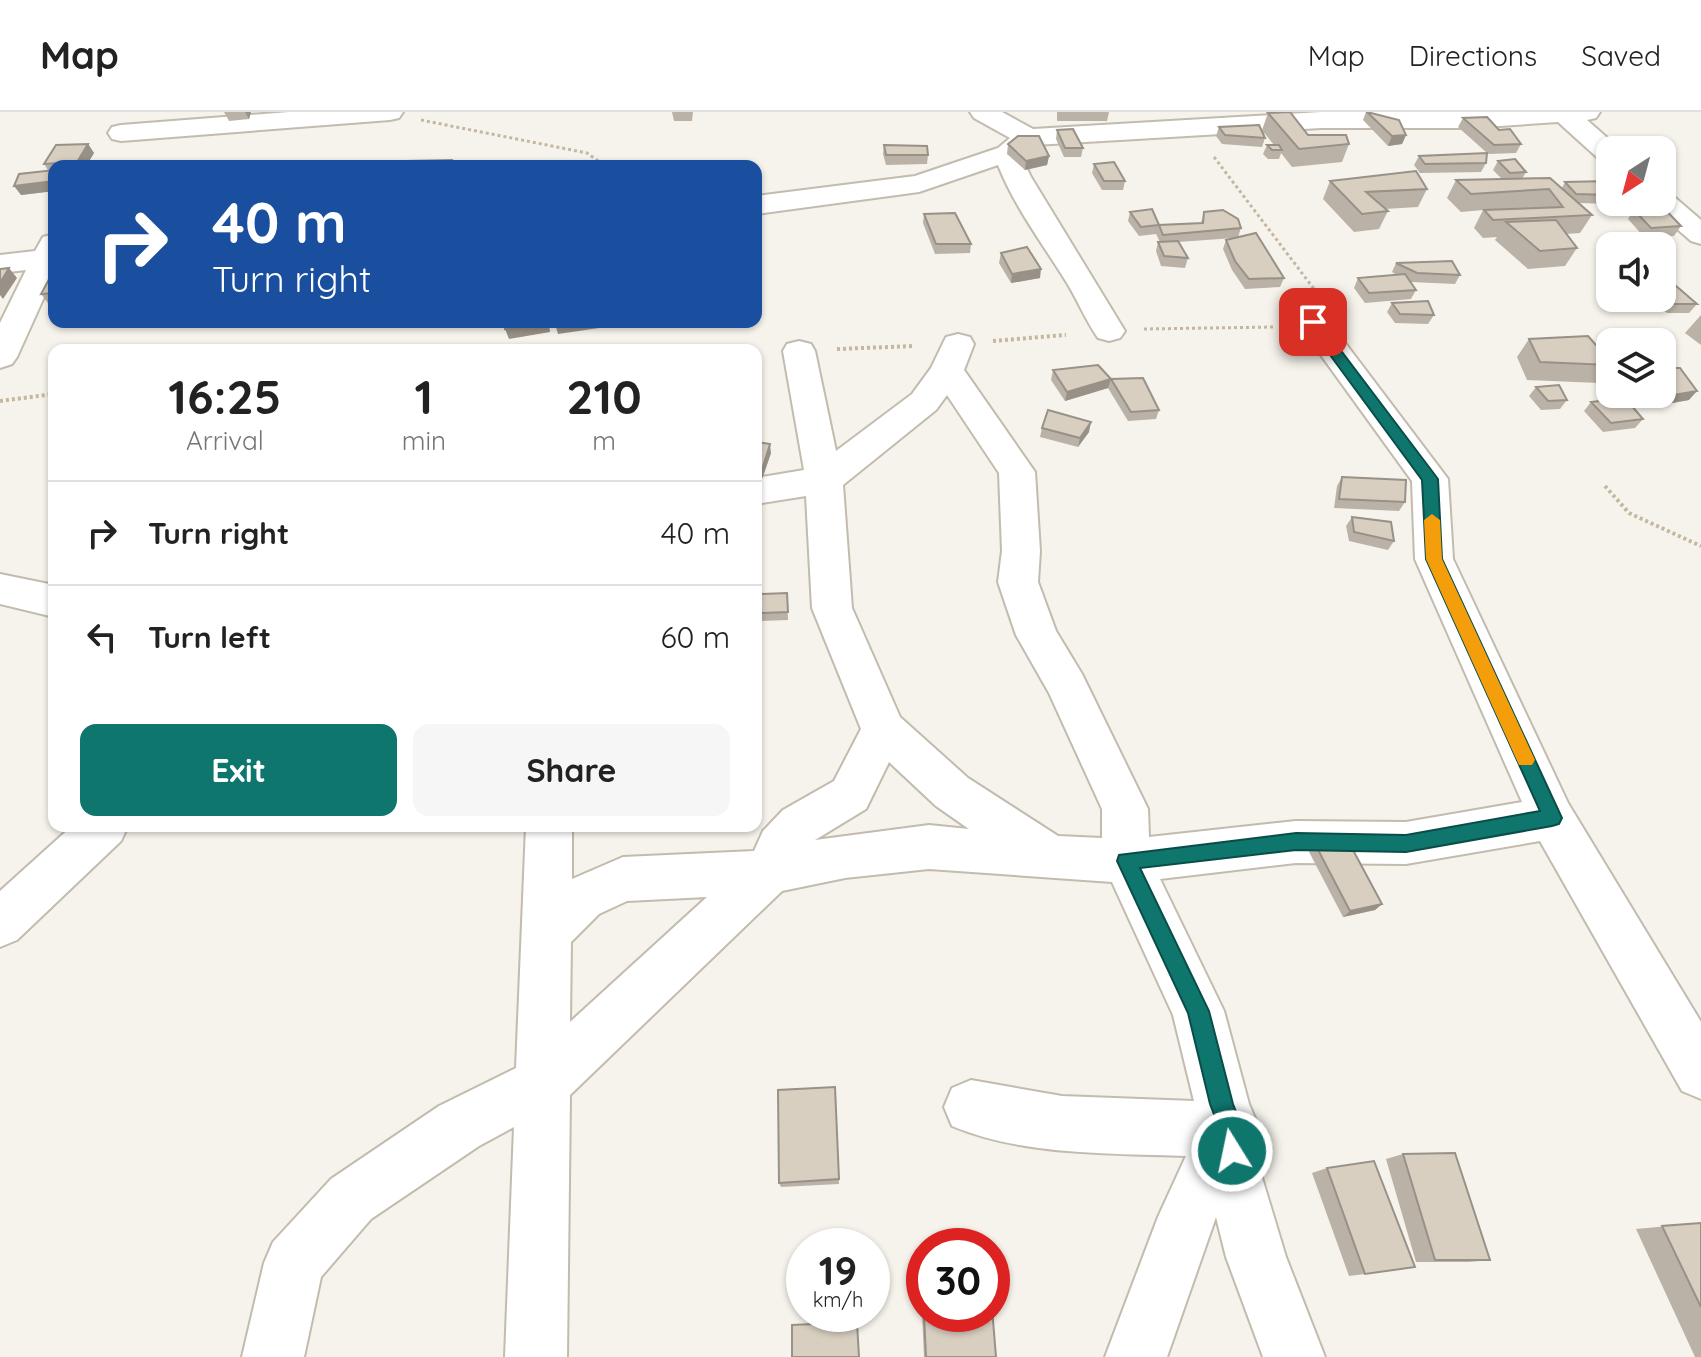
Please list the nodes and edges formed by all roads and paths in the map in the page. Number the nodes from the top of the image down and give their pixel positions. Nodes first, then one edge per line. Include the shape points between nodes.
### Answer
1 (983, 112) edge
2 (1572, 113) edge
3 (400, 115) edge
4 (1373, 116) edge
5 (126, 123) edge
6 (1596, 139) edge
7 (1018, 145) junction
8 (107, 158) dead end
9 (597, 160) edge
10 (762, 204) edge
11 (1676, 213) edge
12 (1701, 235) edge
13 (48, 255) edge
14 (48, 260) edge
15 (0, 264) edge
16 (1313, 322) dead end
17 (1109, 331) dead end
18 (799, 351) dead end
19 (0, 357) edge
20 (48, 395) edge
21 (0, 401) edge
22 (824, 480) junction
23 (1605, 486) dead end
24 (762, 490) edge
25 (1701, 546) edge
26 (0, 589) edge
27 (48, 600) edge
28 (883, 729) junction
29 (1552, 818) junction
30 (99, 832) edge
31 (549, 832) edge
32 (1051, 858) junction
33 (1126, 861) junction
34 (769, 872) junction
35 (0, 923) edge
36 (546, 933) junction
37 (1701, 1072) edge
38 (542, 1084) junction
39 (971, 1107) dead end
40 (1232, 1130) junction
41 (273, 1357) edge
42 (536, 1357) edge
43 (1136, 1357) edge
44 (1294, 1357) edge

1 - 7 street
2 - 4 street via 1471,120
2 - 6 street
3 - 5 street
3 - 9 path via 587,153
4 - 7 street
5 - 8 street
7 - 10 street via 919,184
7 - 17 street via 1013,170
11 - 12 street
13 - 15 street
14 - 19 street
16 - 29 street via 1430,479 1434,559
18 - 22 street
20 - 21 path
22 - 24 street
22 - 28 street via 820,608
22 - 33 street via 924,402 952,357 1017,472 1018,582 1037,635 1125,809
23 - 25 path via 1629,513
26 - 27 street
28 - 32 street via 952,792
28 - 34 street via 850,795 799,825 780,846
29 - 33 street via 1406,843 1296,842
29 - 37 street
30 - 35 street
31 - 36 street
32 - 33 street
32 - 34 street via 929,847 845,856
33 - 40 street via 1198,1011
34 - 36 street via 623,879 582,898
34 - 38 street
36 - 38 street
38 - 41 street via 459,1126 351,1199 294,1263
38 - 42 street
39 - 40 street via 1062,1124
40 - 43 street via 1187,1217
40 - 44 street via 1232,1171 1256,1257

